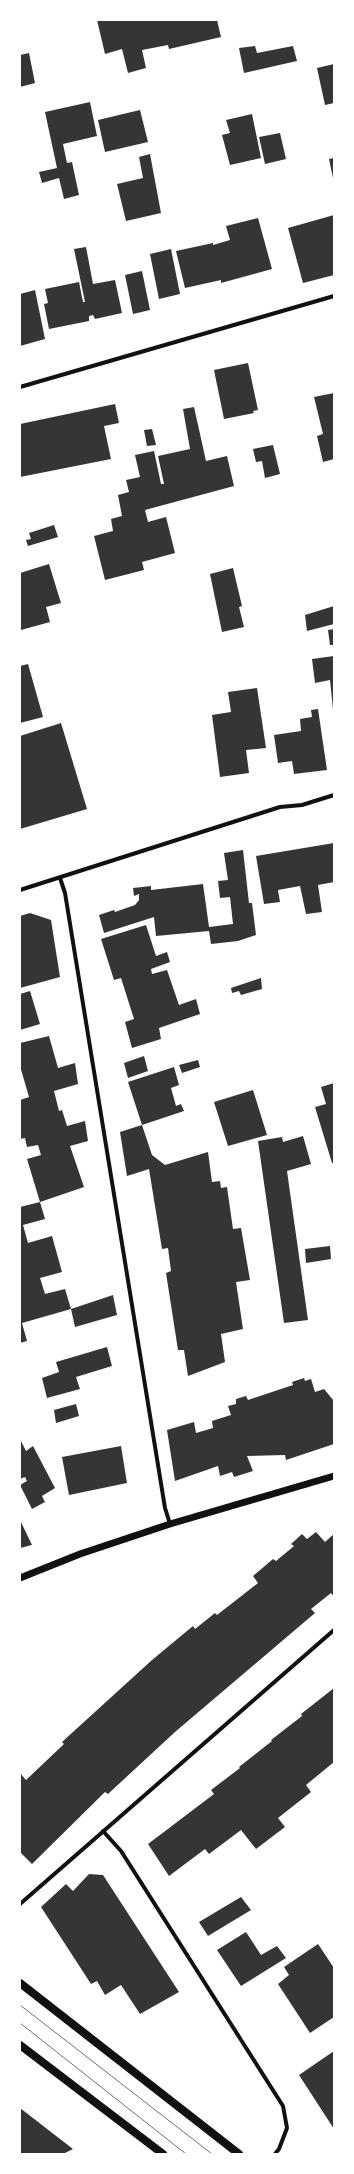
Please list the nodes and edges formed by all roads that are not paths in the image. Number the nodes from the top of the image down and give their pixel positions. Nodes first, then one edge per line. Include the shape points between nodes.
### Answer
1 (334, 296) edge
2 (20, 386) edge
3 (334, 795) edge
4 (60, 878) junction
5 (20, 890) edge
6 (334, 1476) edge
7 (170, 1524) junction
8 (20, 1578) edge
9 (334, 1630) edge
10 (103, 1831) junction
11 (20, 1904) edge
12 (20, 1983) edge
13 (20, 2045) edge
14 (164, 2154) edge
15 (239, 2154) edge
16 (275, 2154) edge

1 - 2 street
3 - 4 street via 302,805 280,807
4 - 5 street
4 - 7 street via 65,893 165,1508
6 - 7 street
7 - 8 street via 80,1554
9 - 10 street
10 - 11 street
10 - 16 street via 121,1851 283,2106 287,2128
12 - 15 main road
13 - 14 main road

